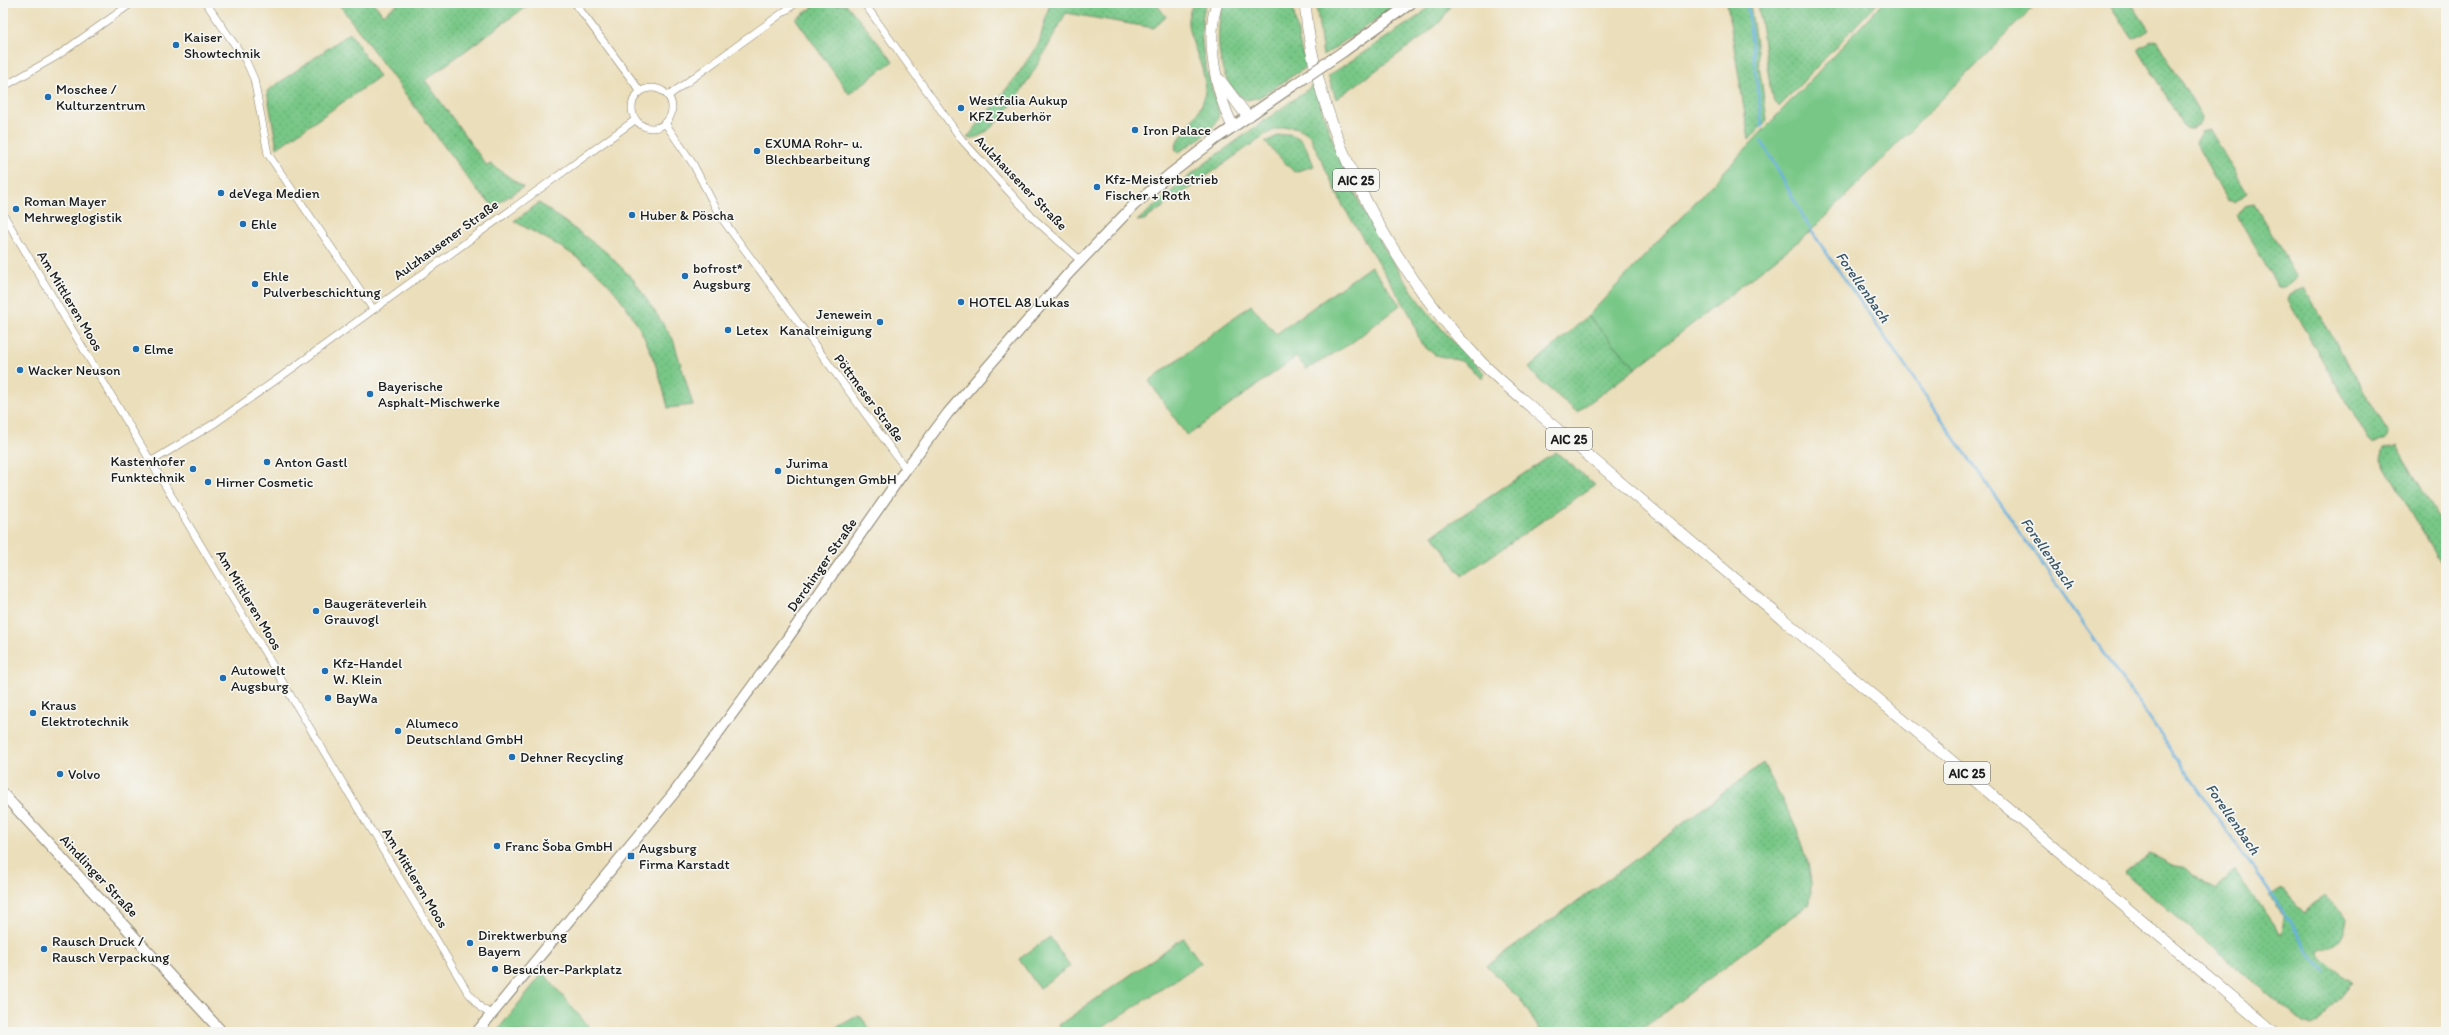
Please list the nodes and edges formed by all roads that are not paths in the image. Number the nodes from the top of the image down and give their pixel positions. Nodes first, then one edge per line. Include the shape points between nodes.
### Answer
1 (132, 3) edge
2 (206, 3) edge
3 (575, 3) edge
4 (796, 3) edge
5 (864, 3) edge
6 (1217, 3) edge
7 (1300, 3) edge
8 (1411, 3) edge
9 (1306, 9) edge
10 (1218, 76) junction
11 (3, 87) edge
12 (640, 91) junction
13 (668, 96) junction
14 (1248, 117) junction
15 (635, 120) junction
16 (665, 123) junction
17 (1233, 127) junction
18 (3, 214) edge
19 (1080, 260) junction
20 (373, 309) junction
21 (152, 461) junction
22 (906, 469) junction
23 (3, 794) edge
24 (491, 1014) junction
25 (222, 1032) edge
26 (477, 1032) edge
27 (2274, 1032) edge

1 - 11 street via 57,56
2 - 20 street via 246,61 254,79 268,154
3 - 12 street
4 - 13 street
5 - 19 street, Aulzhausener Straße via 962,140 1033,218
6 - 10 main road via 1211,34
7 - 9 main road
8 - 14 main road, Derchinger Straße, bridge
9 - 27 main road, AIC 25 via 1326,104 1360,190 1433,308 1482,362 1558,430
10 - 14 main road
10 - 17 main road via 1222,97
12 - 13 street via 658,88
12 - 15 street via 632,101 631,108
13 - 16 street via 672,107
14 - 17 main road, Derchinger Straße
15 - 16 street via 649,128
15 - 20 street, Aulzhausener Straße
16 - 22 street, Pöttmeser Straße via 693,164 720,216
17 - 19 main road, Derchinger Straße via 1142,198
18 - 21 street, Am Mittleren Moos
19 - 22 main road, Derchinger Straße via 948,413
20 - 21 street, Aulzhausener Straße via 215,423
21 - 24 street, Am Mittleren Moos via 467,992
22 - 24 main road, Derchinger Straße via 787,639 674,793
23 - 25 main road, Aindlinger Straße
24 - 26 main road, Derchinger Straße

